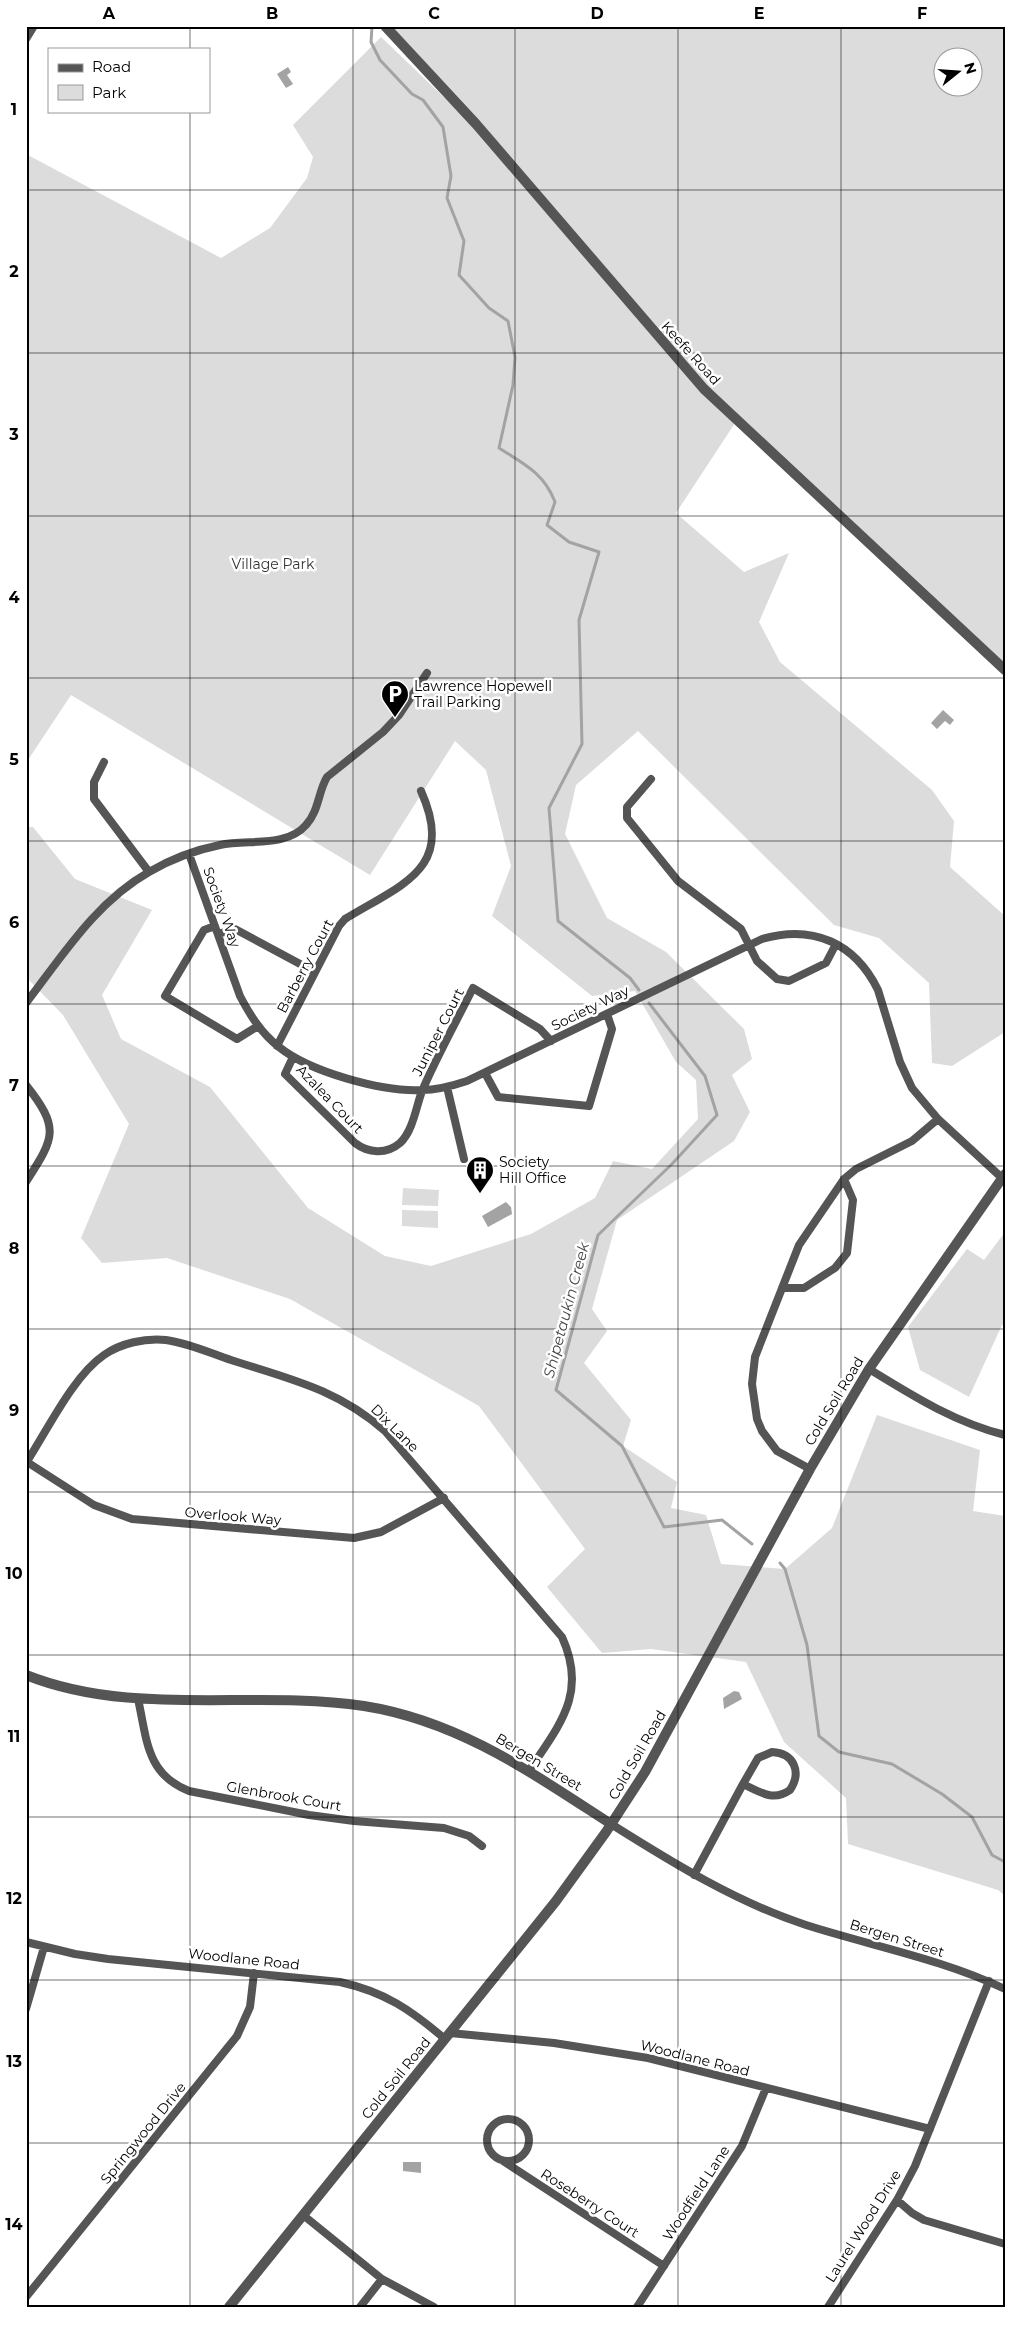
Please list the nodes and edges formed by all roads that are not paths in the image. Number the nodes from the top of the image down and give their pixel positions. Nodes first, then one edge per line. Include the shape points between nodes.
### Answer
1 (34, 26) edge
2 (384, 26) edge
3 (26, 39) edge
4 (1005, 670) edge
5 (427, 673) dead end
6 (104, 762) dead end
7 (651, 778) dead end
8 (421, 791) dead end
9 (189, 854) junction
10 (149, 872) junction
11 (216, 930) junction
12 (836, 944) junction
13 (749, 945) junction
14 (315, 972) junction
15 (26, 1003) edge
16 (607, 1014) junction
17 (258, 1026) junction
18 (551, 1041) junction
19 (277, 1046) junction
20 (293, 1057) junction
21 (485, 1073) junction
22 (26, 1085) edge
23 (447, 1087) junction
24 (423, 1090) junction
25 (938, 1119) junction
26 (464, 1159) dead end
27 (1003, 1176) edge
28 (844, 1179) junction
29 (26, 1182) edge
30 (782, 1288) junction
31 (868, 1369) junction
32 (1005, 1435) edge
33 (26, 1462) edge
34 (810, 1469) junction
35 (444, 1498) junction
36 (26, 1675) edge
37 (138, 1699) junction
38 (529, 1771) junction
39 (743, 1784) junction
40 (611, 1824) junction
41 (482, 1846) dead end
42 (694, 1875) junction
43 (26, 1942) edge
44 (44, 1946) junction
45 (254, 1973) junction
46 (989, 1981) junction
47 (1005, 1989) edge
48 (26, 2009) edge
49 (448, 2036) junction
50 (766, 2088) junction
51 (930, 2129) junction
52 (503, 2161) junction
53 (897, 2200) junction
54 (303, 2215) junction
55 (1005, 2244) edge
56 (664, 2266) junction
57 (382, 2279) junction
58 (26, 2297) edge
59 (229, 2307) edge
60 (360, 2307) edge
61 (434, 2307) edge
62 (637, 2307) edge
63 (828, 2307) edge

1 - 3 street
2 - 4 street, Keefe Road via 476,124 704,389
5 - 9 street via 383,732 327,776 313,817 297,833 286,838 221,845
6 - 10 street via 94,782 94,799
7 - 13 street via 626,807 627,818 678,881 741,929
8 - 14 street, Barberry Court via 432,822 433,837 427,860 412,877 345,918
9 - 10 street
9 - 11 street, Society Way
10 - 15 street via 93,916
11 - 14 street via 235,929
11 - 17 street, Society Way via 240,996
11 - 17 street via 204,930 165,996 237,1039
12 - 13 street, Society Way via 807,934 791,933
12 - 13 street via 826,963 783,982 757,961
12 - 25 street, Society Way via 854,956 872,977 904,1073 923,1104
13 - 16 street, Society Way
14 - 19 street, Barberry Court
16 - 18 street, Society Way
16 - 21 street via 612,1029 589,1106 498,1098
17 - 19 street, Society Way
18 - 21 street, Society Way
18 - 24 street, Juniper Court via 540,1029 473,988
19 - 20 street, Society Way
20 - 24 street, Society Way via 356,1080 405,1090
20 - 24 street, Azalea Court via 285,1074 355,1143 367,1150 386,1151 401,1142
21 - 23 street, Society Way
22 - 29 street via 43,1106 50,1126 48,1145
23 - 24 street, Society Way
23 - 26 street
25 - 27 street, Society Way
25 - 28 street via 912,1141
27 - 31 street, Cold Soil Road
28 - 30 street via 799,1245
28 - 30 street via 853,1200 849,1246 844,1257 835,1268 804,1288
30 - 34 street via 752,1371 757,1419 767,1440 786,1457
31 - 32 street via 932,1408
31 - 34 street, Cold Soil Road
33 - 35 street, Overlook Way via 94,1505 132,1519 156,1522 354,1538 381,1532
33 - 35 street, Dix Lane via 93,1363 132,1342 165,1340 320,1389 350,1404 385,1431
34 - 40 street, Cold Soil Road via 646,1769
35 - 38 street, Dix Lane via 554,1626 567,1650 573,1677 570,1703
36 - 37 street, Bergen Street via 66,1688
37 - 38 street, Bergen Street via 328,1702 373,1708 454,1731
37 - 41 street, Glenbrook Court via 153,1761 178,1787 309,1814 381,1824 444,1828 470,1836
38 - 40 street, Bergen Street
39 - 39 street via 758,1758 765,1753 780,1752 795,1767 795,1782 784,1794 768,1796
39 - 42 street
40 - 42 street, Bergen Street
40 - 49 street, Cold Soil Road via 556,1901
42 - 46 street, Bergen Street via 734,1896 805,1924
43 - 44 street, Woodlane Road
44 - 45 street, Woodlane Road via 108,1959
44 - 48 street
45 - 49 street, Woodlane Road via 360,1986 401,2004
45 - 58 street, Springwood Drive via 250,2006 237,2036
46 - 47 street, Bergen Street
46 - 51 street, Laurel Wood Drive
49 - 50 street, Woodlane Road via 602,2049
49 - 54 street, Cold Soil Road
50 - 51 street, Woodlane Road
50 - 56 street, Woodfield Lane via 742,2146
51 - 53 street, Laurel Wood Drive
52 - 52 street, Roseberry Court via 518,2160 528,2148 528,2133 518,2122 499,2122 488,2134 488,2148
52 - 56 street, Roseberry Court
53 - 55 street via 924,2220
53 - 63 street, Laurel Wood Drive
54 - 57 street
54 - 59 street, Cold Soil Road
56 - 62 street, Woodfield Lane
57 - 60 street
57 - 61 street

